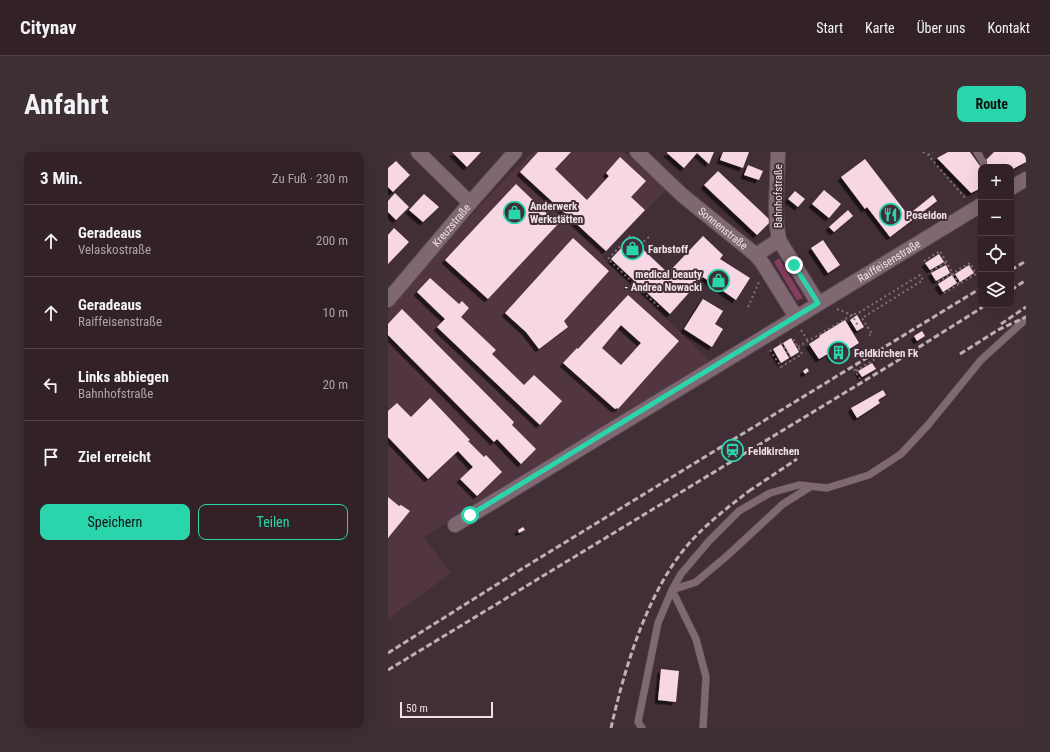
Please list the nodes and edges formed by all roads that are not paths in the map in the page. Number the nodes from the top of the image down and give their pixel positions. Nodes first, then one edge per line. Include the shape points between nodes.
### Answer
1 (418, 152) edge
2 (515, 152) edge
3 (637, 152) edge
4 (778, 152) edge
5 (977, 152) edge
6 (983, 162) dead end
7 (1026, 179) edge
8 (1014, 186) edge
9 (470, 203) junction
10 (978, 207) edge
11 (779, 240) junction
12 (756, 255) junction
13 (388, 300) edge
14 (818, 303) junction
15 (796, 317) junction
16 (1026, 319) edge
17 (810, 487) junction
18 (455, 524) dead end
19 (672, 590) junction
20 (642, 728) edge
21 (703, 728) edge

1 - 9 street
2 - 9 street, Kreuzstraße
3 - 12 street, Sonnenstraße via 682,195
4 - 11 street, Bahnhofstraße via 776,207
5 - 6 lane
7 - 8 street
9 - 13 street, Kreuzstraße
10 - 14 street, Raiffeisenstraße
11 - 12 street, Bahnhofstraße
11 - 14 street, Bahnhofstraße
12 - 15 street, Sonnenstraße
14 - 15 street, Raiffeisenstraße
15 - 18 street, Raiffeisenstraße
16 - 17 lane via 980,360 928,425 901,454 869,475 827,488
17 - 19 lane via 783,504 696,582
17 - 19 lane via 799,485 770,493 739,511 709,541
19 - 20 lane via 658,623 638,722
19 - 21 lane via 696,639 706,677

